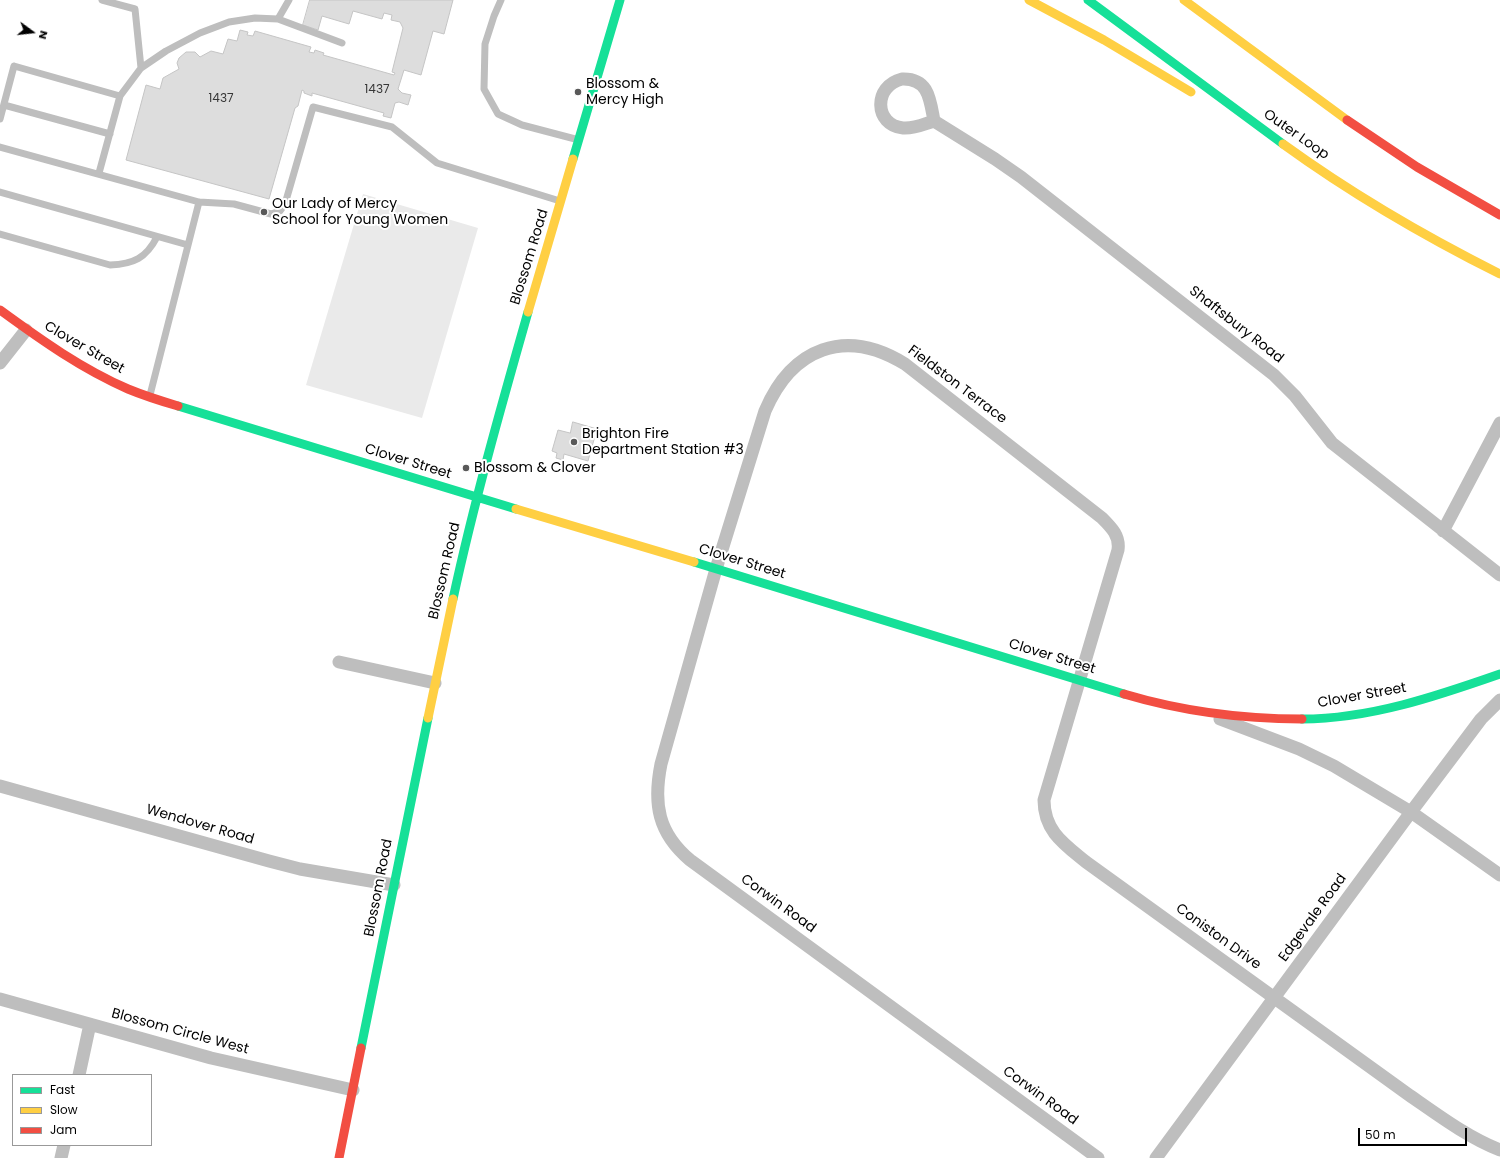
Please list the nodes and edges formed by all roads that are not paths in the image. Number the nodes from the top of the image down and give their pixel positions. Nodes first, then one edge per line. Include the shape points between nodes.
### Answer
1 (102, 0) edge
2 (289, 0) edge
3 (501, 0) edge
4 (620, 0) edge
5 (1029, 0) edge
6 (1088, 0) edge
7 (1184, 0) edge
8 (119, 2) edge
9 (278, 19) junction
10 (1231, 23) dead end
11 (342, 43) dead end
12 (141, 68) junction
13 (1298, 84) junction
14 (120, 96) junction
15 (1200, 98) dead end
16 (4, 105) junction
17 (1227, 114) dead end
18 (0, 119) edge
19 (934, 121) junction
20 (110, 134) junction
21 (580, 140) junction
22 (0, 147) edge
23 (99, 174) junction
24 (0, 192) edge
25 (1353, 192) junction
26 (199, 202) junction
27 (561, 202) junction
28 (1500, 215) edge
29 (0, 234) edge
30 (157, 237) junction
31 (188, 245) junction
32 (1500, 274) edge
33 (0, 310) edge
34 (26, 330) junction
35 (0, 363) edge
36 (149, 397) junction
37 (1500, 423) edge
38 (477, 497) junction
39 (1443, 531) junction
40 (716, 569) junction
41 (1500, 575) edge
42 (339, 662) dead end
43 (1500, 674) edge
44 (1080, 680) junction
45 (435, 683) junction
46 (1500, 700) edge
47 (1198, 711) junction
48 (0, 786) edge
49 (1411, 812) junction
50 (1500, 875) edge
51 (394, 885) junction
52 (1274, 998) junction
53 (0, 999) edge
54 (90, 1024) junction
55 (79, 1074) edge
56 (352, 1090) junction
57 (64, 1146) edge
58 (1500, 1150) edge
59 (61, 1158) edge
60 (339, 1158) edge
61 (1098, 1158) edge
62 (1156, 1158) edge

1 - 8 lane
2 - 9 lane
3 - 21 lane via 485,44 484,89 498,114 522,125
4 - 21 main road, Blossom Road
5 - 15 main road via 1127,53
6 - 25 main road, Outer Loop via 1266,132
7 - 13 main road
8 - 12 lane via 135,9
9 - 11 lane
9 - 12 lane via 255,18 229,22 200,33
10 - 13 main road
12 - 14 lane
13 - 28 main road via 1406,159
14 - 16 lane via 14,66
14 - 20 lane
16 - 18 lane
16 - 20 lane
17 - 25 main road
19 - 19 street via 929,96 918,82 902,79 894,81 885,90 880,102 881,110 892,124 907,128
19 - 39 street, Shaftsbury Road via 1021,177 1274,375 1295,396 1332,444
20 - 23 lane
21 - 27 main road, Blossom Road
22 - 23 lane
23 - 26 lane
24 - 30 lane
25 - 32 main road, Outer Loop via 1427,237
26 - 27 lane via 234,204 271,214 280,211 285,204 314,107 392,127 437,163
26 - 31 lane
27 - 38 main road, Blossom Road via 504,394
29 - 30 lane via 110,265 125,264 142,257 151,249
30 - 31 lane
31 - 36 lane
33 - 34 main road, Clover Street
34 - 35 street
34 - 36 main road, Clover Street via 87,369
36 - 38 main road, Clover Street
37 - 39 street
38 - 40 main road, Clover Street
38 - 45 main road, Blossom Road
39 - 41 street, Shaftsbury Road
40 - 44 main road, Clover Street
40 - 44 street, Fieldston Terrace via 772,393 788,373 810,355 835,346 866,347 905,364 1113,529 1118,538 1118,550
40 - 61 street, Corwin Road via 660,764 658,805 668,837 690,860
42 - 45 street
43 - 47 main road, Clover Street via 1397,707 1349,715 1285,719
44 - 47 main road, Clover Street via 1128,695
44 - 52 street, Coniston Drive via 1044,800 1044,811 1050,827 1058,838 1086,862
45 - 51 main road, Blossom Road
46 - 49 street, Edgevale Road via 1481,719
47 - 49 street via 1299,749 1334,766
48 - 51 street, Wendover Road via 300,869
49 - 50 street
49 - 52 street, Edgevale Road
51 - 56 main road, Blossom Road
52 - 58 street, Coniston Drive via 1444,1119
52 - 62 street, Edgevale Road
53 - 54 street, Blossom Circle West
54 - 55 street
54 - 56 street, Blossom Circle West via 211,1058
56 - 60 main road, Blossom Road
57 - 59 street

